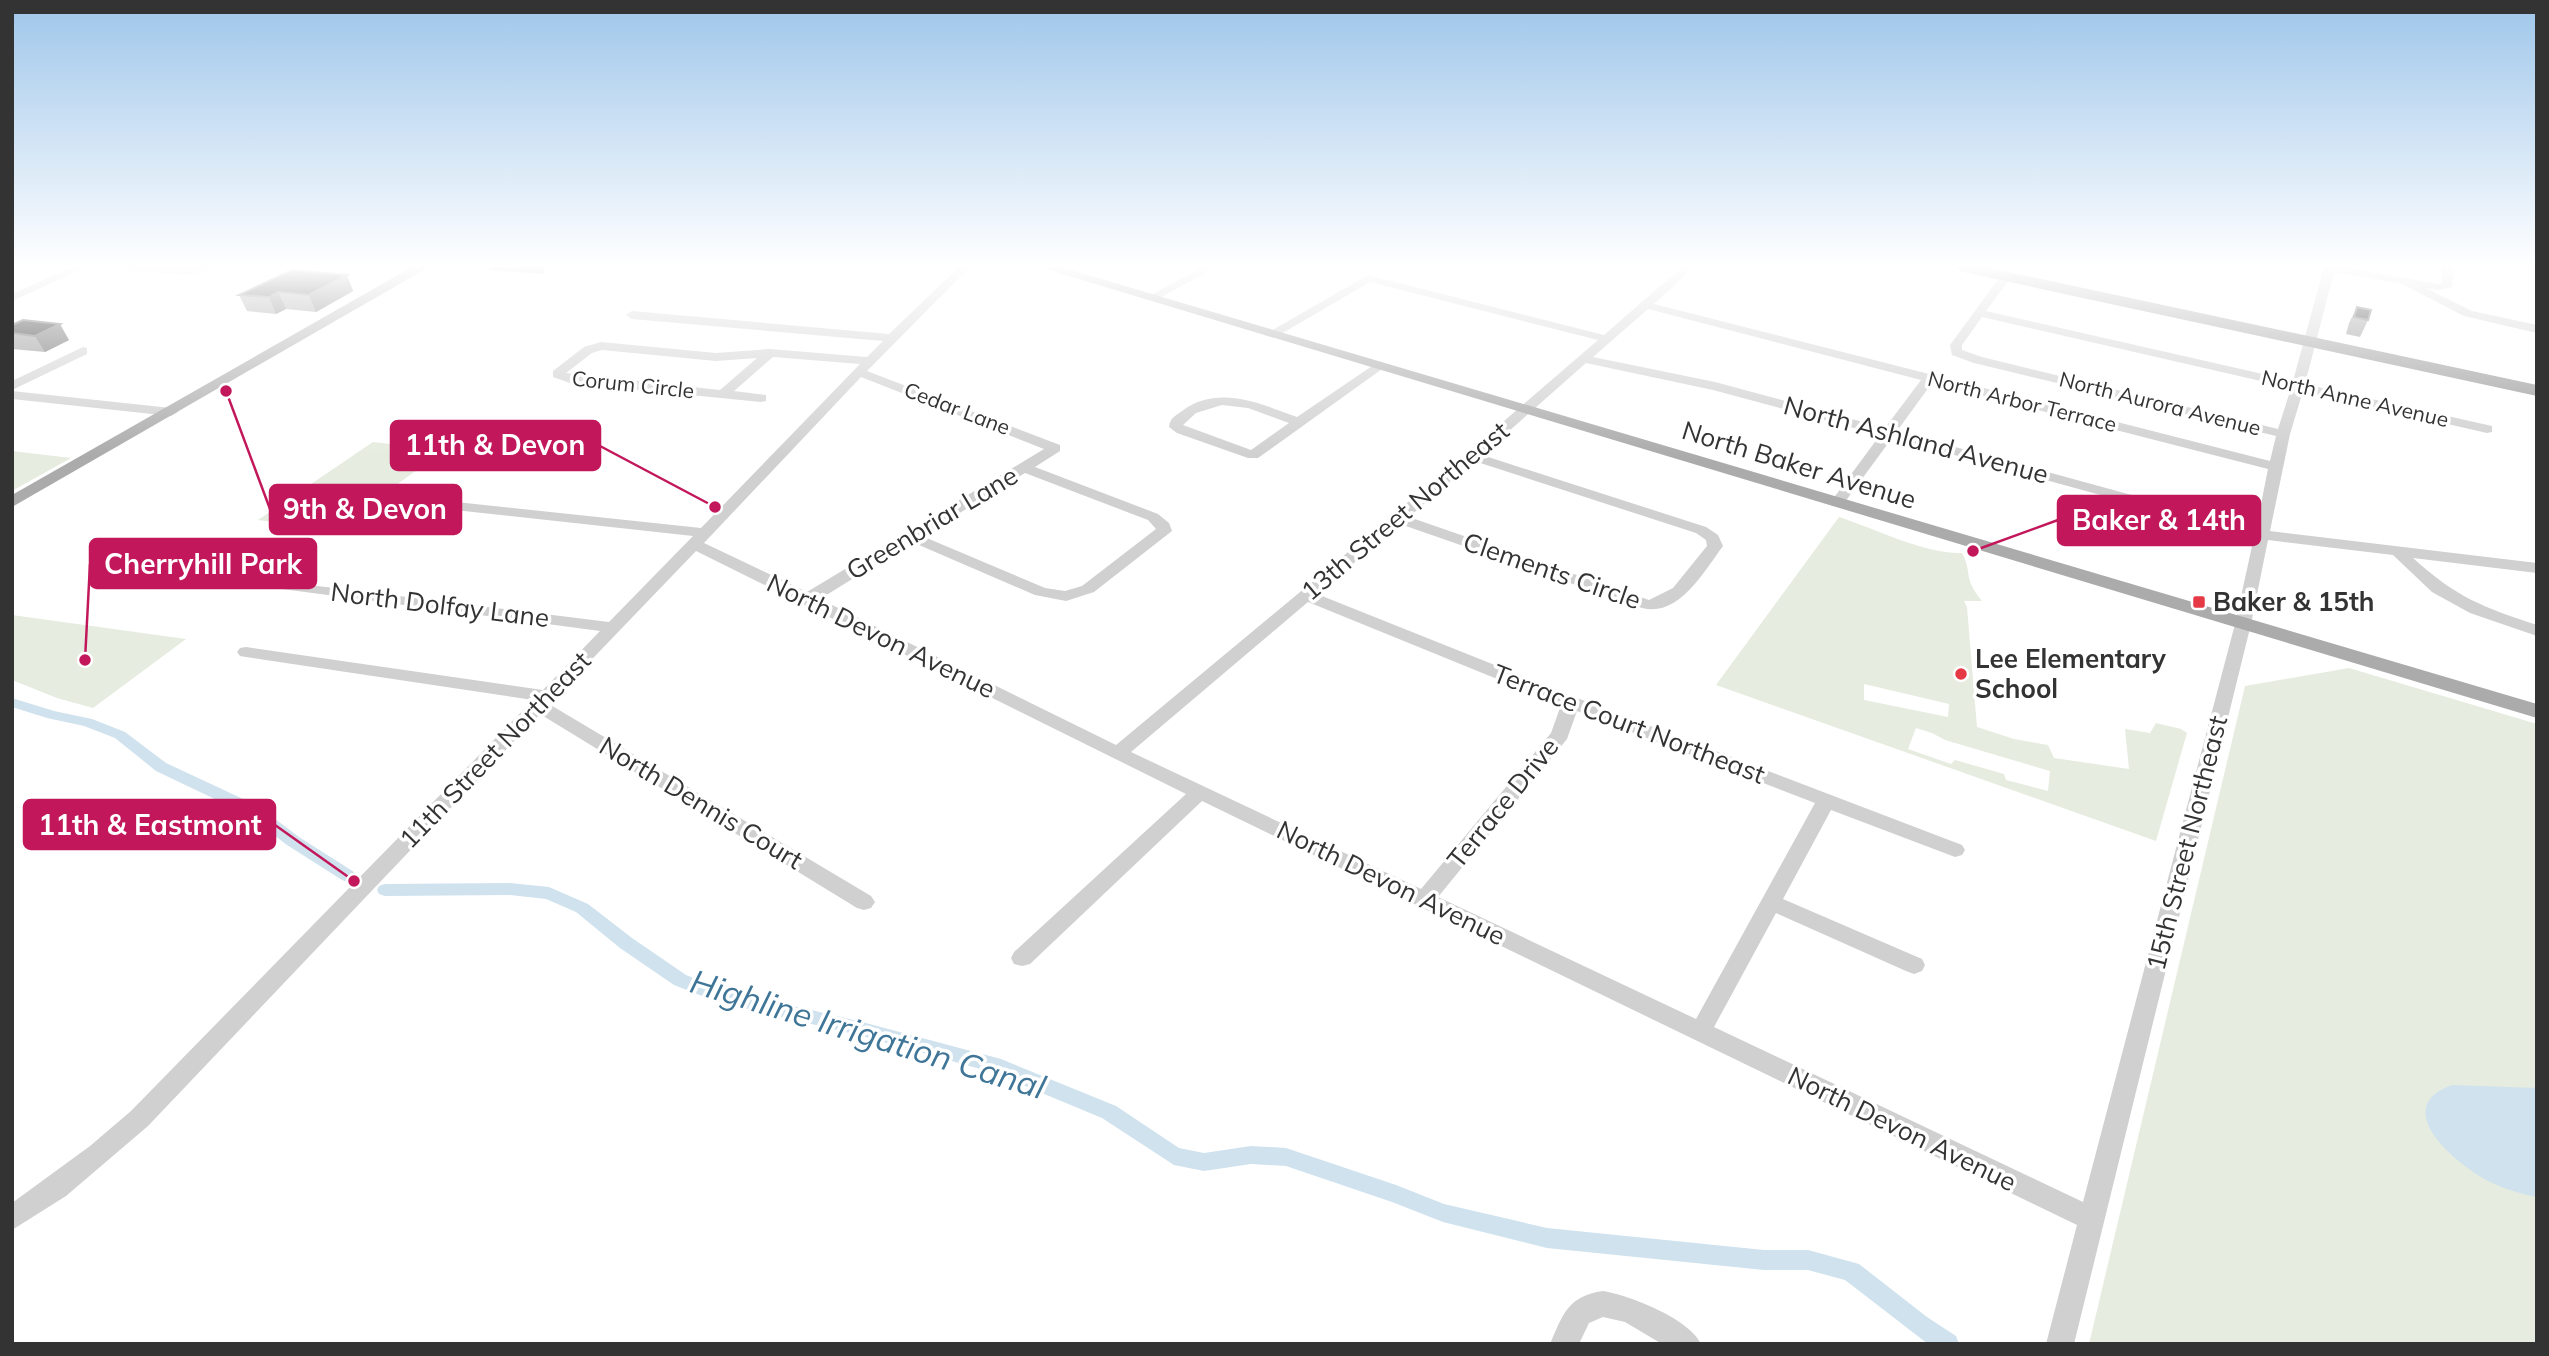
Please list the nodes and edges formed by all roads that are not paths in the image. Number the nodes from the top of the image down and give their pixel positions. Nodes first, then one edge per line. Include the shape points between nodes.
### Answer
1 (312, 330) edge
2 (804, 330) edge
3 (899, 330) edge
4 (1254, 330) edge
5 (1278, 330) edge
6 (1572, 330) edge
7 (1616, 330) edge
8 (1743, 330) edge
9 (1966, 330) edge
10 (2054, 330) edge
11 (2253, 330) edge
12 (2314, 330) edge
13 (1270, 335) junction
14 (891, 338) junction
15 (1606, 339) junction
16 (2311, 343) junction
17 (83, 351) dead end
18 (770, 353) junction
19 (1584, 359) junction
20 (865, 366) junction
21 (1378, 366) junction
22 (1928, 378) junction
23 (12, 386) edge
24 (2297, 386) junction
25 (2537, 391) edge
26 (723, 394) junction
27 (12, 395) edge
28 (761, 398) dead end
29 (1525, 410) junction
30 (171, 412) junction
31 (1300, 423) junction
32 (2487, 429) dead end
33 (1888, 432) junction
34 (2283, 434) junction
35 (1055, 448) joint
36 (1472, 456) junction
37 (1023, 467) junction
38 (2276, 467) junction
39 (381, 498) dead end
40 (12, 502) edge
41 (1837, 503) junction
42 (1398, 518) junction
43 (2262, 534) junction
44 (910, 536) junction
45 (699, 539) junction
46 (2398, 552) junction
47 (2537, 568) edge
48 (267, 582) dead end
49 (1305, 594) junction
50 (808, 598) junction
51 (2243, 624) junction
52 (614, 628) junction
53 (2537, 631) edge
54 (246, 652) dead end
55 (542, 700) junction
56 (1571, 702) junction
57 (2537, 712) edge
58 (1119, 752) junction
59 (1200, 792) junction
60 (1825, 801) junction
61 (1955, 850) dead end
62 (1425, 898) junction
63 (864, 902) dead end
64 (1771, 902) junction
65 (1022, 958) dead end
66 (1914, 965) dead end
67 (1700, 1032) junction
68 (12, 1217) edge
69 (2090, 1218) junction
70 (1564, 1344) edge
71 (1687, 1344) edge
72 (2060, 1344) edge

1 - 30 main road
2 - 14 street
3 - 14 street, 11th Street Northeast
4 - 13 main road, North Baker Avenue
5 - 13 street
6 - 15 street
7 - 15 street, 13th Street Northeast
8 - 22 street, North Arbor Terrace
9 - 34 street, North Aurora Avenue via 1956,352 1978,360
10 - 24 street, North Anne Avenue
11 - 16 highway
12 - 16 street, 15th Street Northeast
13 - 21 main road, North Baker Avenue
14 - 20 street, 11th Street Northeast
15 - 19 street, 13th Street Northeast
16 - 24 street, 15th Street Northeast
16 - 25 highway
17 - 23 street
18 - 20 street, Corum Circle
18 - 26 street, Corum Circle
18 - 26 street, Corum Circle via 716,357 601,346 588,350 557,374
19 - 29 street, 13th Street Northeast
19 - 33 street, North Ashland Avenue via 1684,378
20 - 35 street, Cedar Lane
20 - 45 street, 11th Street Northeast
21 - 29 main road, North Baker Avenue
21 - 31 street
22 - 33 street
22 - 38 street, North Arbor Terrace
24 - 32 street, North Anne Avenue
24 - 34 street, 15th Street Northeast
26 - 28 street, Corum Circle
27 - 30 street
29 - 36 street, 13th Street Northeast
29 - 41 main road, North Baker Avenue
30 - 40 main road
31 - 31 street via 1219,399 1204,404 1176,426 1253,455
33 - 41 street
33 - 43 street, North Ashland Avenue
34 - 38 street, 15th Street Northeast
35 - 37 street, Greenbriar Lane
36 - 42 street, 13th Street Northeast
36 - 42 street, Clements Circle via 1702,530 1715,546 1674,596 1663,604 1648,605
37 - 44 street, Greenbriar Lane
37 - 44 street via 1153,517 1164,531 1088,589 1066,596 1041,592
38 - 43 street, 15th Street Northeast
39 - 45 street, North Devon Avenue
41 - 51 main road, North Baker Avenue
42 - 49 street, 13th Street Northeast
43 - 46 street, North Ashland Avenue
43 - 51 street, 15th Street Northeast
44 - 50 street, Greenbriar Lane
45 - 50 street, North Devon Avenue
45 - 52 street, 11th Street Northeast
46 - 47 street, North Ashland Avenue
46 - 53 street via 2438,589 2476,610
48 - 52 street, North Dolfay Lane
49 - 56 street, Terrace Court Northeast
49 - 58 street, 13th Street Northeast
50 - 58 street, North Devon Avenue
51 - 57 main road, North Baker Avenue
51 - 69 street, 15th Street Northeast
52 - 55 street, 11th Street Northeast
54 - 55 street, North Dennis Court
55 - 63 street, North Dennis Court
55 - 68 street, 11th Street Northeast via 155,1104 85,1165
56 - 60 street, Terrace Court Northeast
56 - 62 street, Terrace Drive via 1560,735
58 - 59 street, North Devon Avenue
59 - 62 street, North Devon Avenue
59 - 65 street
60 - 61 street, Terrace Court Northeast
60 - 64 street
62 - 67 street, North Devon Avenue
64 - 66 street
64 - 67 street
67 - 69 street, North Devon Avenue
69 - 72 street, 15th Street Northeast
70 - 71 street via 1580,1313 1595,1303 1620,1305

